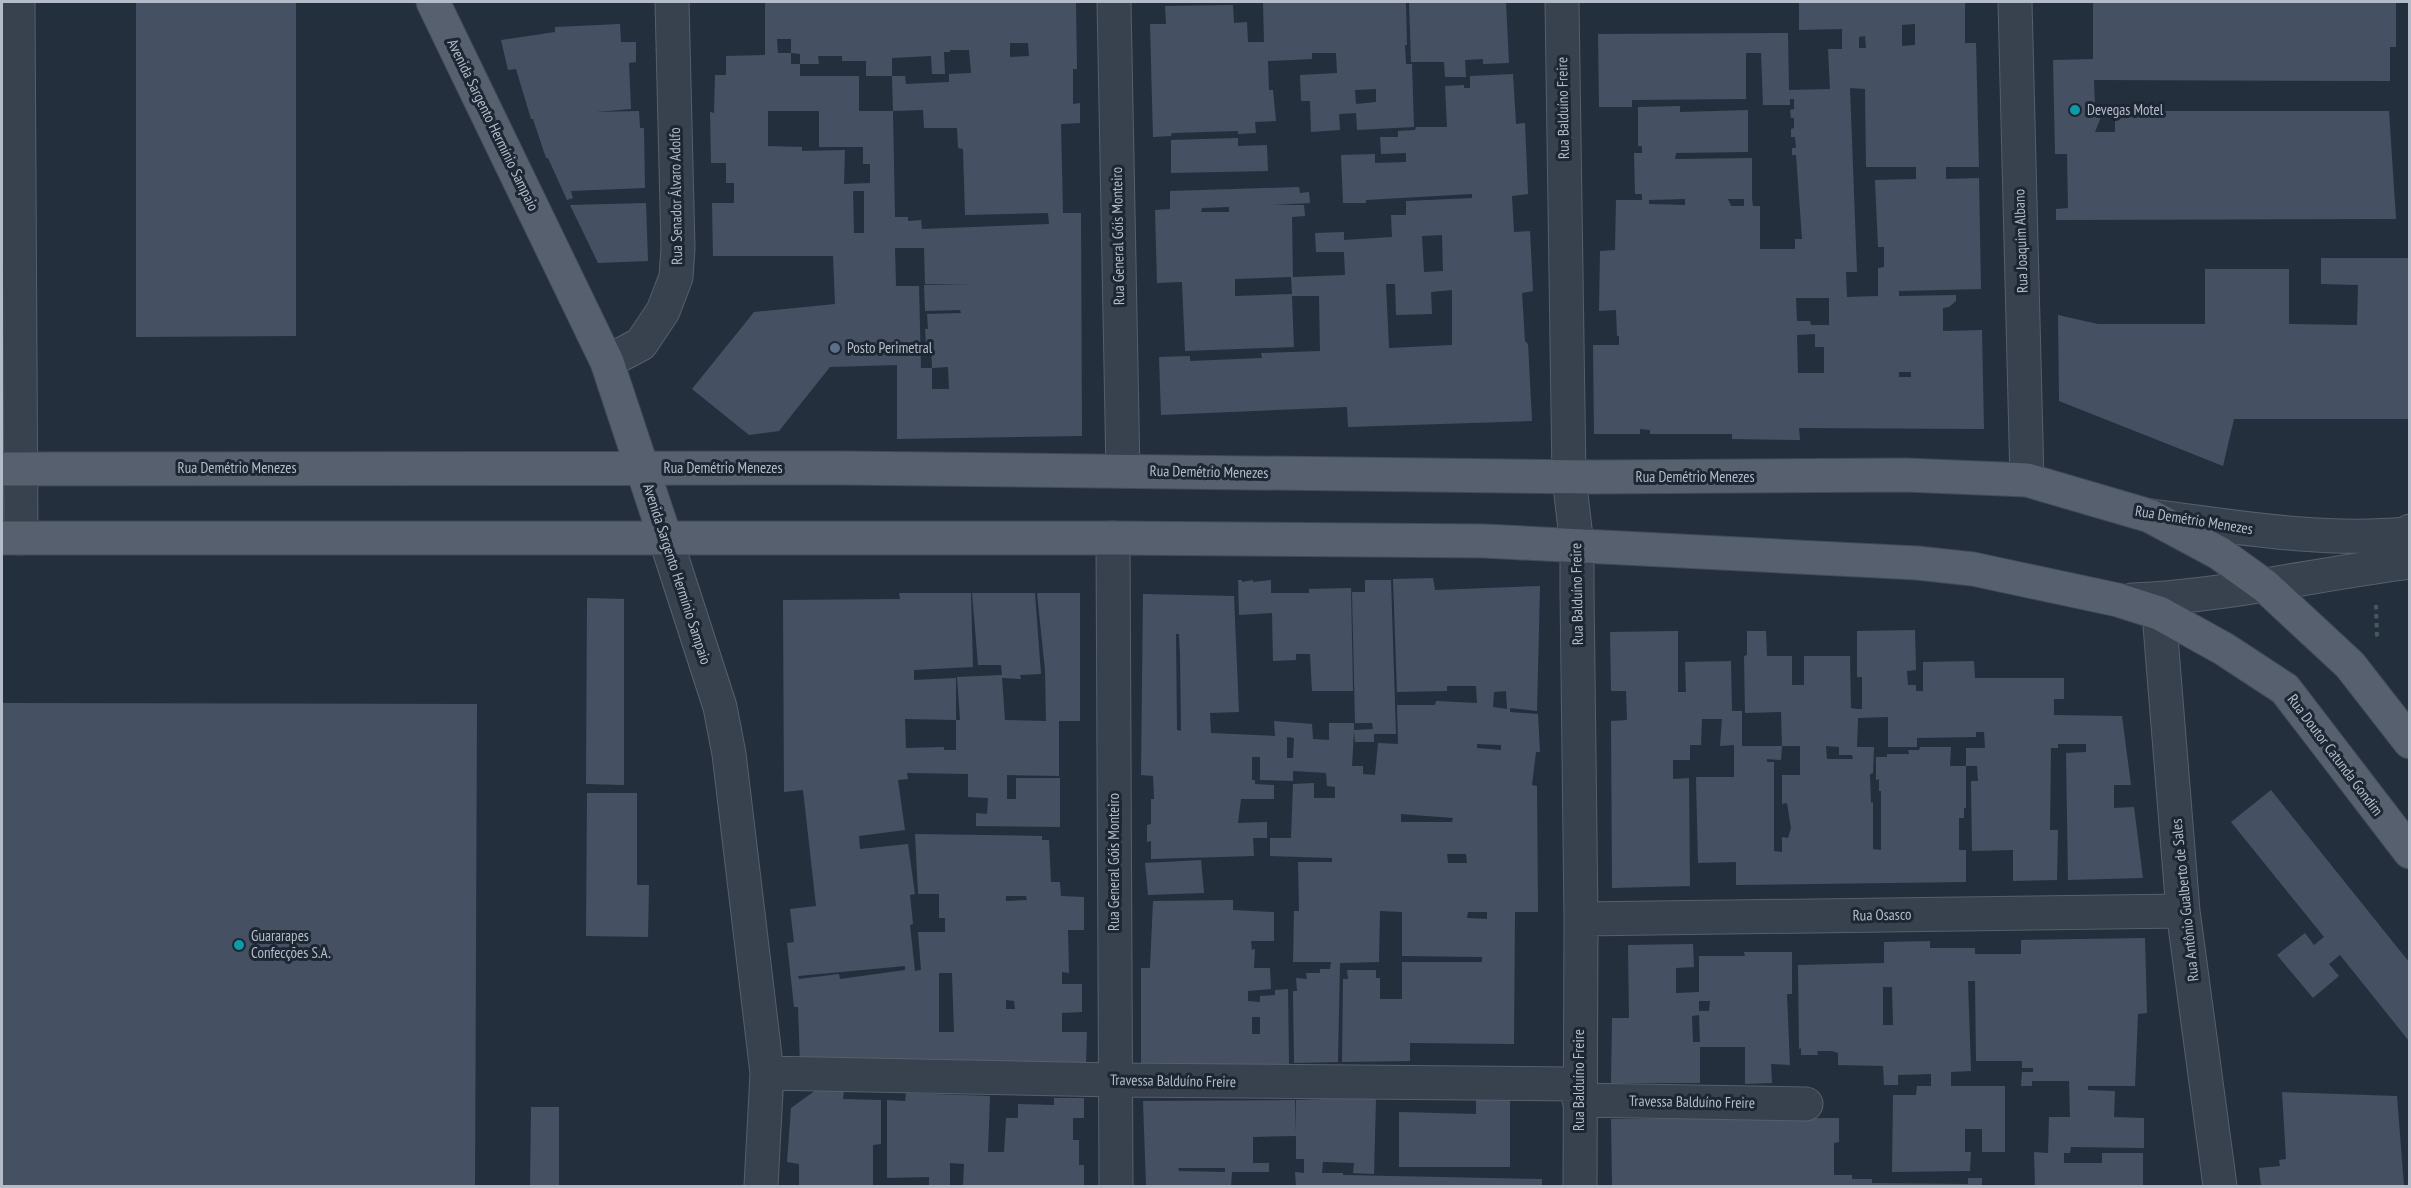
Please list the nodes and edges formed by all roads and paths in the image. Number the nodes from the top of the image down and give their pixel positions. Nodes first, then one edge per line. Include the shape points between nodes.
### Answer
1 (18, 2) edge
2 (433, 2) edge
3 (672, 2) edge
4 (1114, 2) edge
5 (1562, 2) edge
6 (2015, 2) edge
7 (607, 362) junction
8 (642, 467) junction
9 (11, 470) edge
10 (1123, 471) junction
11 (1569, 477) junction
12 (2027, 480) junction
13 (2150, 516) junction
14 (2409, 531) edge
15 (665, 537) junction
16 (11, 538) edge
17 (1113, 538) junction
18 (1576, 546) junction
19 (2409, 562) edge
20 (2265, 586) junction
21 (2118, 600) junction
22 (2376, 603) dead end
23 (2158, 613) junction
24 (2377, 635) dead end
25 (2409, 742) edge
26 (2409, 852) edge
27 (2184, 911) junction
28 (1581, 919) junction
29 (767, 1073) junction
30 (1115, 1080) junction
31 (1579, 1092) junction
32 (1806, 1104) dead end
33 (761, 1186) edge
34 (1116, 1186) edge
35 (1580, 1186) edge
36 (2220, 1186) edge

1 - 9 street
2 - 7 main road, Avenida Sargento Hermínio Sampaio
3 - 7 street, Rua Senador Álvaro Adolfo via 676,277 663,311 641,344
4 - 10 street, Rua General Góis Monteiro
5 - 11 street, Rua Balduíno Freire
6 - 12 street, Rua Joaquim Albano
7 - 8 main road, Avenida Sargento Hermínio Sampaio
8 - 9 main road, Rua Demétrio Menezes
8 - 10 main road, Rua Demétrio Menezes
8 - 15 main road, Avenida Sargento Hermínio Sampaio
9 - 16 street
10 - 11 main road, Rua Demétrio Menezes
11 - 12 main road, Rua Demétrio Menezes via 1906,475
11 - 18 street, Rua Balduíno Freire
12 - 13 main road, Rua Demétrio Menezes
13 - 14 street, Rua Demétrio Menezes via 2330,535 2373,537
13 - 20 main road via 2219,553
15 - 16 main road
15 - 17 main road
15 - 29 street, Avenida Sargento Hermínio Sampaio via 720,707 729,754
17 - 18 main road via 1484,541
17 - 30 street, Rua General Góis Monteiro
18 - 21 main road via 1917,563 1973,569
18 - 28 street, Rua Balduíno Freire
19 - 20 street
20 - 21 street via 2176,598
20 - 25 main road via 2350,665
21 - 23 main road
22 - 24 path
23 - 26 main road, Rua Doutor Catunda Gondim via 2224,648 2285,689
23 - 27 street, Rua Antônio Gualberto de Sales
27 - 28 street, Rua Osasco
27 - 36 street, Rua Antônio Gualberto de Sales
28 - 31 street, Rua Balduíno Freire
29 - 30 street, Travessa Balduíno Freire
29 - 33 street, Avenida Sargento Hermínio Sampaio
30 - 31 street, Travessa Balduíno Freire
30 - 34 street, Rua General Góis Monteiro
31 - 32 street, Travessa Balduíno Freire
31 - 35 street, Rua Balduíno Freire

